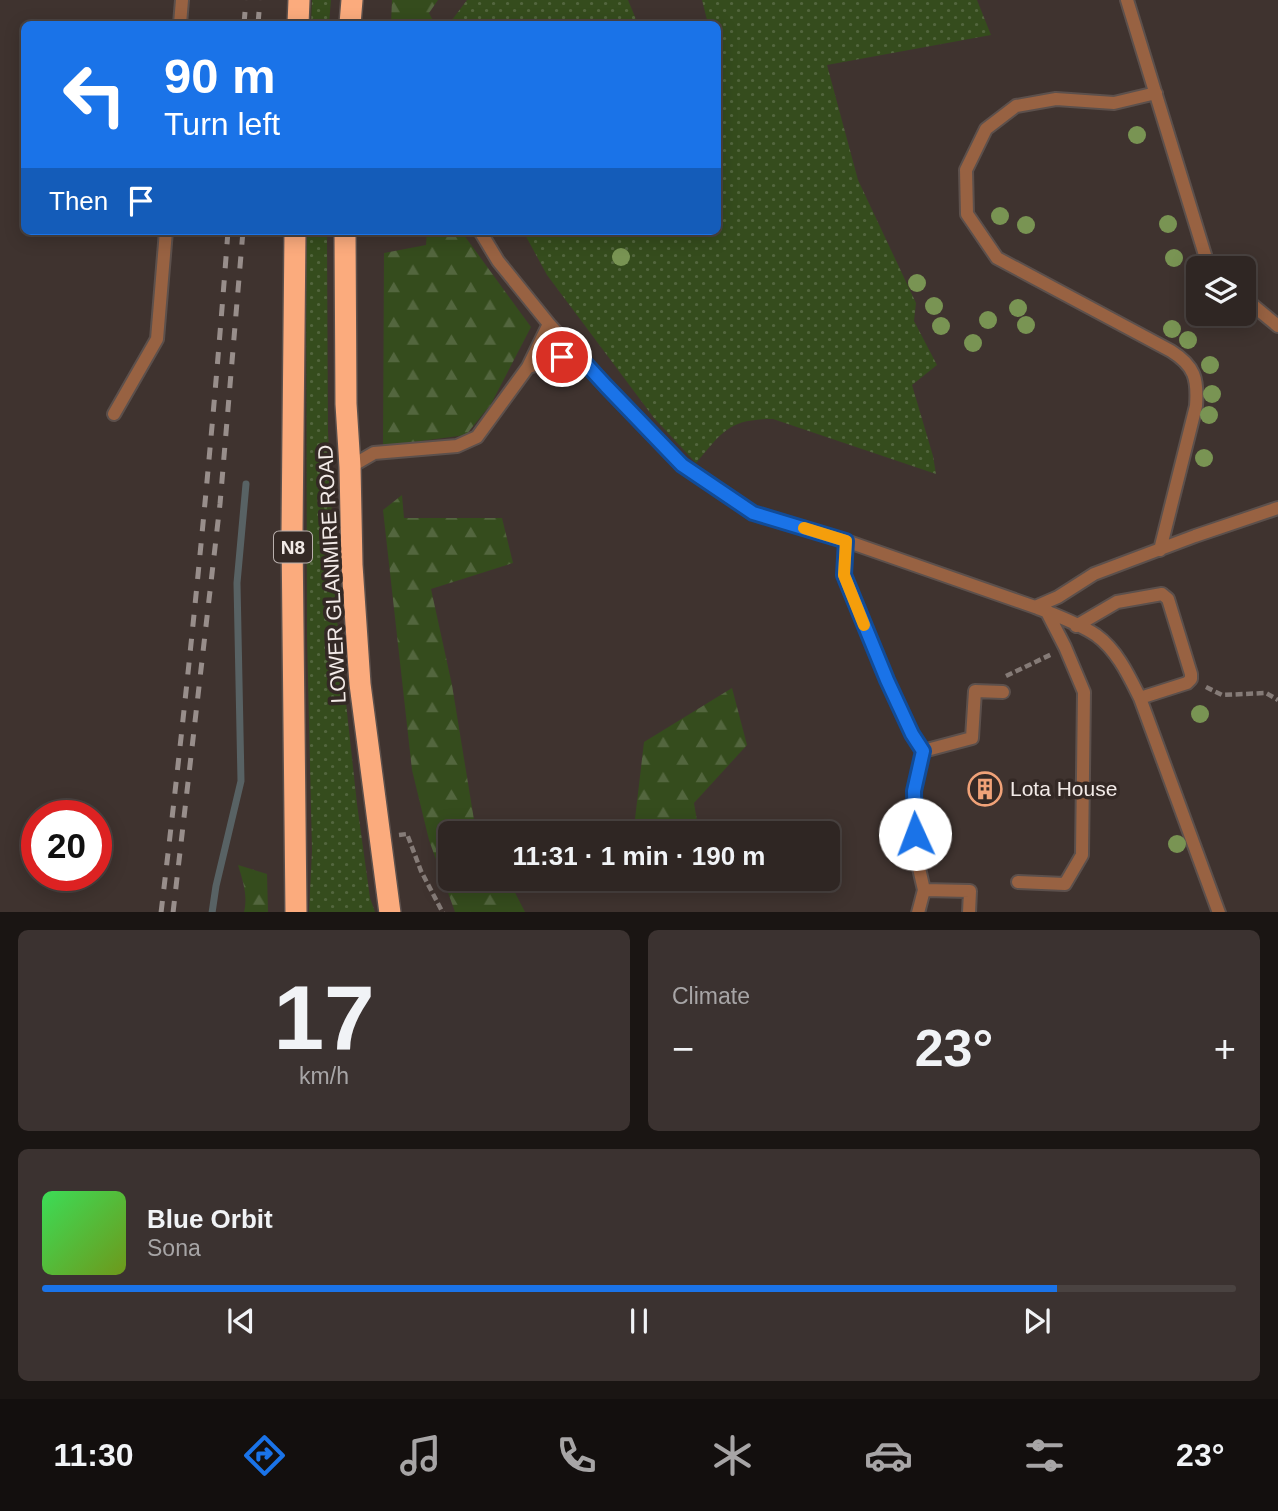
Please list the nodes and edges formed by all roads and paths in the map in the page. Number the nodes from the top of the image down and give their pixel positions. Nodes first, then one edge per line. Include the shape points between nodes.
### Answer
1 (182, 0) edge
2 (299, 0) edge
3 (1128, 0) edge
4 (180, 21) edge
5 (298, 21) edge
6 (1156, 93) junction
7 (166, 235) edge
8 (295, 235) edge
9 (345, 235) edge
10 (482, 235) edge
11 (1205, 256) edge
12 (1256, 308) edge
13 (549, 324) junction
14 (1278, 326) edge
15 (584, 362) junction
16 (528, 367) junction
17 (114, 414) dead end
18 (350, 467) junction
19 (1278, 508) edge
20 (846, 541) junction
21 (1160, 550) junction
22 (1041, 609) junction
23 (1076, 626) junction
24 (1065, 647) junction
25 (1191, 679) junction
26 (1003, 692) joint
27 (1140, 698) junction
28 (1278, 700) edge
29 (923, 751) junction
30 (407, 834) dead end
31 (1018, 882) dead end
32 (924, 890) junction
33 (296, 912) edge
34 (390, 912) edge
35 (443, 912) edge
36 (918, 912) edge
37 (969, 912) edge
38 (1219, 912) edge

1 - 4 lane
2 - 5 highway
3 - 6 lane
6 - 11 lane
6 - 21 lane via 1114,103 1056,99 1016,106 986,129 966,170 967,214 997,258 1171,351 1194,373 1196,406
7 - 17 lane via 157,339
8 - 33 highway, LOWER GLANMIRE ROAD / N8
9 - 18 highway, LOWER GLANMIRE ROAD
10 - 13 lane
12 - 14 lane
13 - 15 lane
13 - 16 lane
15 - 16 lane via 562,357
15 - 20 lane via 682,465 753,513
16 - 18 lane via 477,437 457,446 374,453
18 - 34 highway, LOWER GLANMIRE ROAD via 360,684
19 - 21 lane
20 - 22 lane
20 - 29 lane via 844,575 887,680
21 - 22 lane via 1094,574
22 - 23 lane
22 - 24 lane
23 - 25 lane via 1117,602 1162,594 1168,599
23 - 27 lane via 1108,647
24 - 26 path via 1003,677
24 - 31 lane via 1084,692 1082,855 1065,884
25 - 27 lane
25 - 28 path via 1222,695 1266,693
26 - 29 lane via 975,691 972,738
27 - 38 lane
29 - 32 lane via 914,791 916,855
30 - 35 path
32 - 36 lane
32 - 37 lane via 970,891

